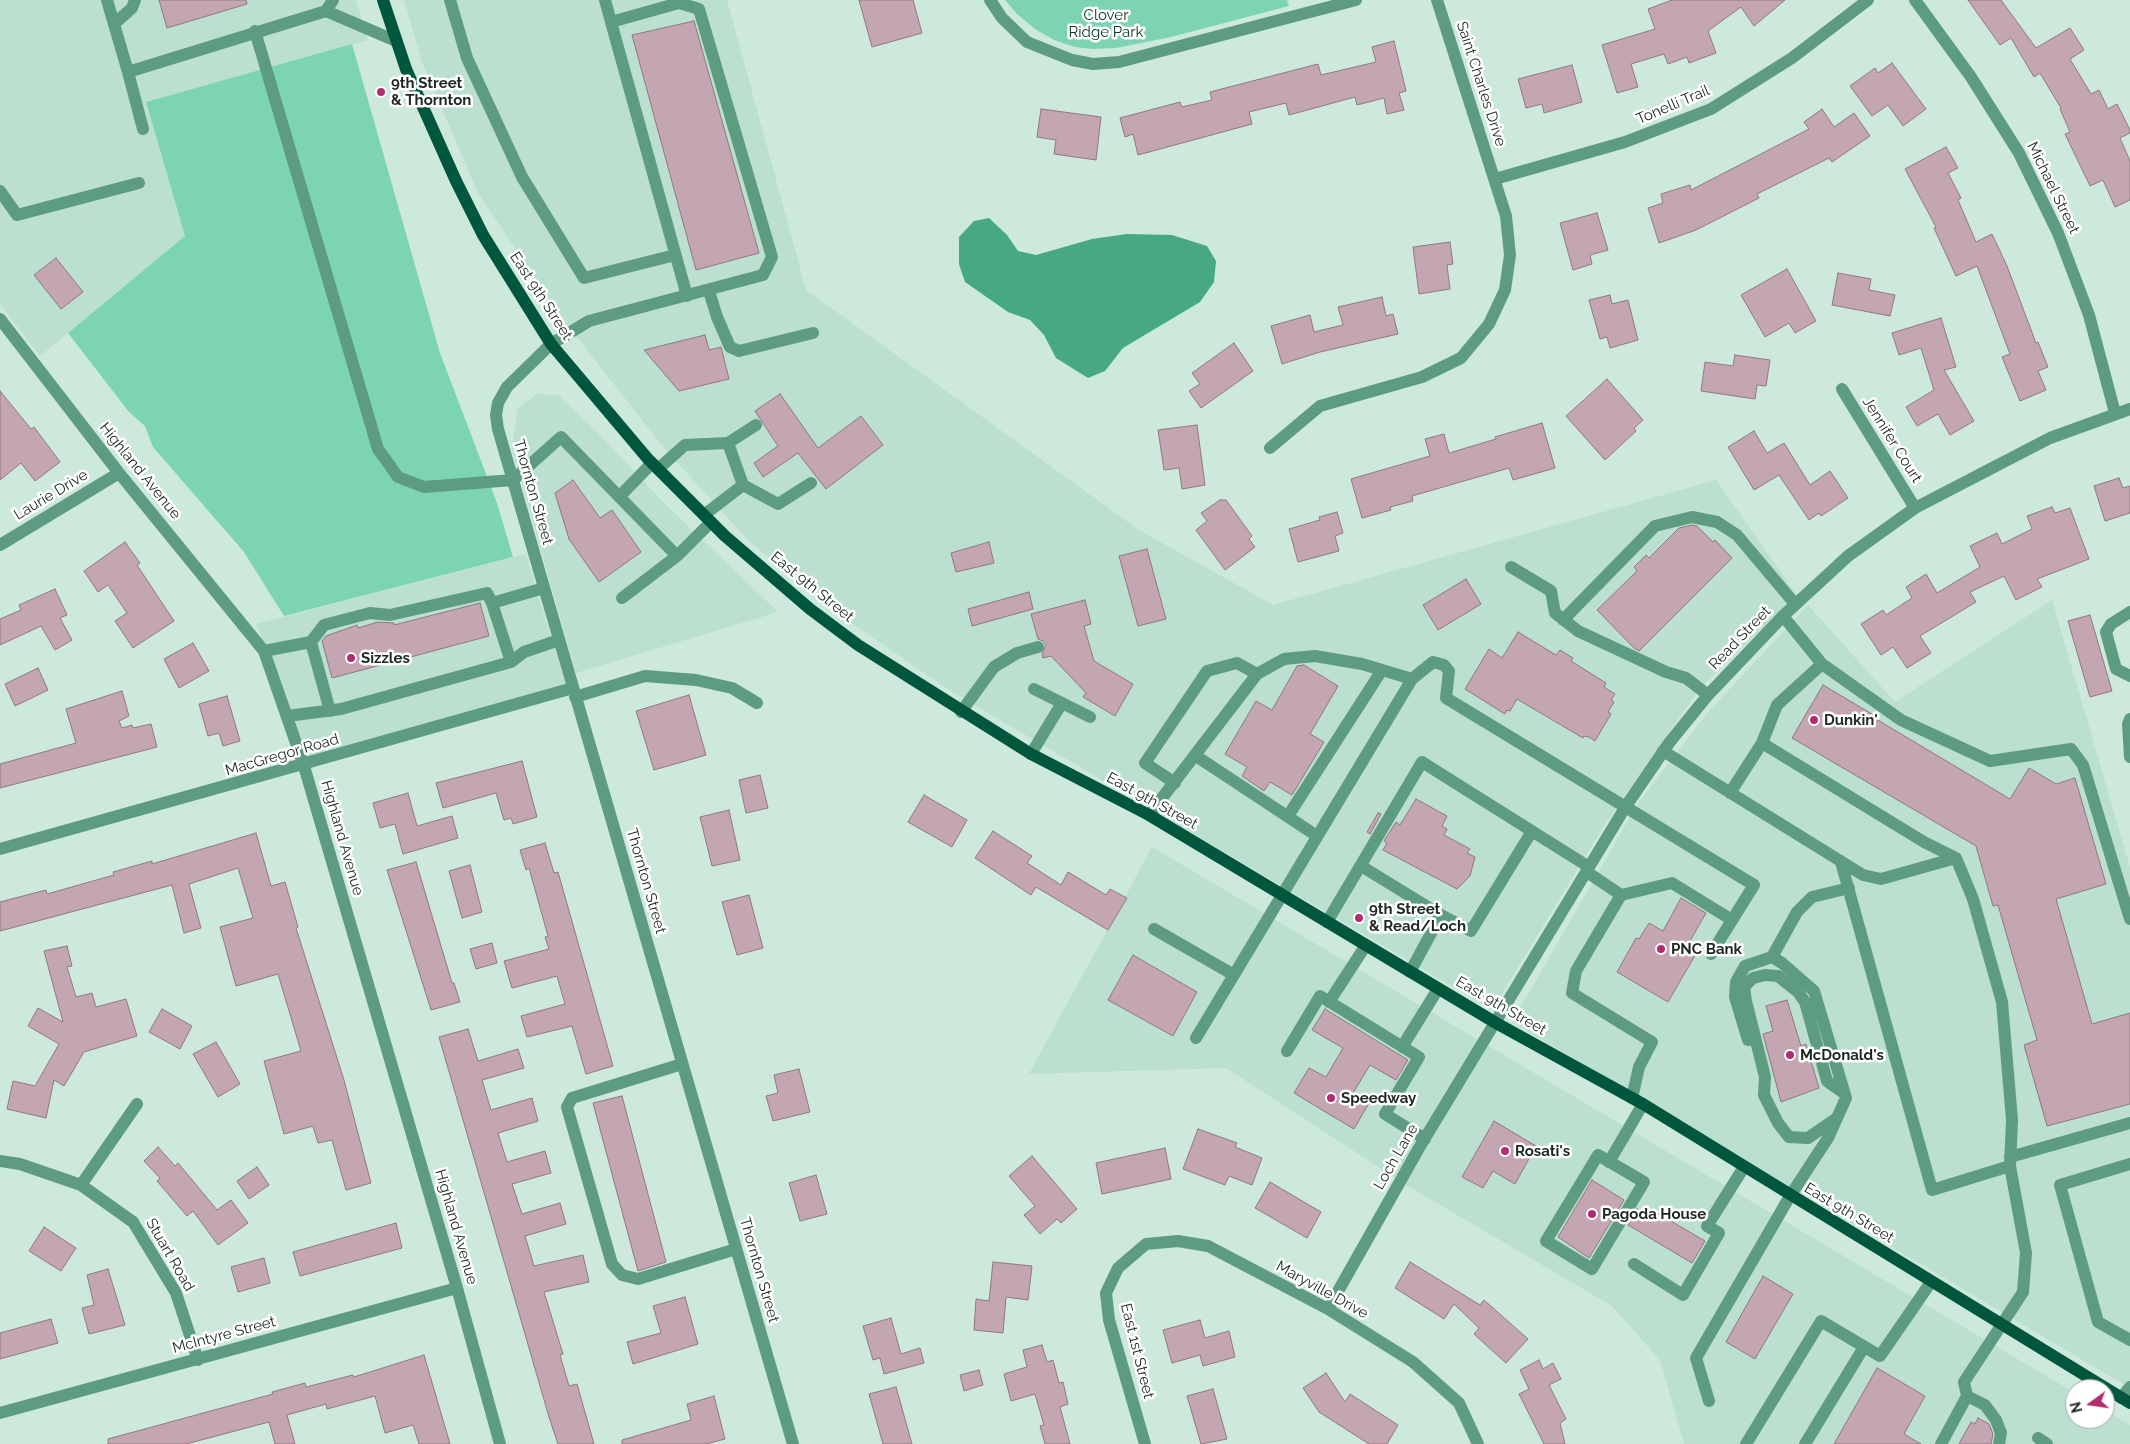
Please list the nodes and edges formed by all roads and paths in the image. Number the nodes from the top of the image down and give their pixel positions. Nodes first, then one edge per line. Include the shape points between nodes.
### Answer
1 (107, 0) edge
2 (135, 0) edge
3 (383, 0) edge
4 (450, 0) edge
5 (605, 0) edge
6 (990, 0) edge
7 (1356, 0) edge
8 (1437, 0) edge
9 (1868, 0) edge
10 (1915, 0) edge
11 (680, 1) edge
12 (329, 5) edge
13 (611, 22) junction
14 (114, 24) junction
15 (255, 31) junction
16 (396, 41) junction
17 (128, 72) junction
18 (142, 129) dead end
19 (1495, 179) junction
20 (139, 182) dead end
21 (0, 191) edge
22 (675, 255) junction
23 (710, 291) junction
24 (687, 296) junction
25 (0, 319) edge
26 (813, 333) dead end
27 (552, 344) junction
28 (1842, 389) dead end
29 (2130, 409) edge
30 (2115, 413) junction
31 (756, 425) dead end
32 (728, 443) junction
33 (1270, 448) dead end
34 (655, 466) junction
35 (119, 473) junction
36 (513, 480) junction
37 (811, 483) dead end
38 (743, 485) junction
39 (619, 496) junction
40 (1915, 508) junction
41 (707, 518) junction
42 (0, 546) edge
43 (677, 556) junction
44 (1511, 567) dead end
45 (544, 588) junction
46 (622, 598) dead end
47 (492, 603) junction
48 (1795, 604) junction
49 (2130, 612) edge
50 (1783, 616) junction
51 (1563, 620) junction
52 (559, 640) junction
53 (311, 642) junction
54 (1038, 647) dead end
55 (264, 651) junction
56 (511, 662) junction
57 (1822, 664) junction
58 (1382, 670) junction
59 (1257, 674) junction
60 (2130, 676) edge
61 (1412, 679) junction
62 (1034, 689) dead end
63 (574, 693) junction
64 (1708, 695) junction
65 (757, 703) dead end
66 (1062, 703) junction
67 (330, 711) junction
68 (961, 712) junction
69 (287, 716) junction
70 (1090, 717) dead end
71 (2130, 719) edge
72 (1762, 743) junction
73 (1663, 751) junction
74 (1031, 754) junction
75 (1196, 756) junction
76 (2130, 757) edge
77 (304, 766) junction
78 (1175, 783) junction
79 (1730, 793) junction
80 (1626, 806) junction
81 (1149, 816) junction
82 (1288, 816) junction
83 (1532, 831) junction
84 (1317, 836) junction
85 (0, 850) edge
86 (1956, 858) junction
87 (1842, 862) junction
88 (1362, 866) junction
89 (1588, 869) junction
90 (1849, 888) junction
91 (1281, 895) junction
92 (1621, 895) junction
93 (1441, 916) junction
94 (2130, 919) edge
95 (1732, 920) junction
96 (1327, 922) junction
97 (1154, 929) dead end
98 (1366, 946) junction
99 (1710, 954) dead end
100 (1772, 957) junction
101 (1410, 972) junction
102 (1234, 974) junction
103 (1438, 988) junction
104 (1329, 1002) junction
105 (1496, 1023) junction
106 (1196, 1038) dead end
107 (1402, 1047) junction
108 (1287, 1051) dead end
109 (682, 1064) junction
110 (1844, 1093) junction
111 (1764, 1096) junction
112 (1638, 1101) junction
113 (137, 1104) dead end
114 (1837, 1117) junction
115 (2130, 1123) edge
116 (1424, 1139) junction
117 (0, 1161) edge
118 (1609, 1162) junction
119 (2010, 1162) junction
120 (2130, 1164) edge
121 (1744, 1167) junction
122 (81, 1184) junction
123 (1790, 1196) junction
124 (736, 1249) junction
125 (1634, 1264) dead end
126 (1118, 1268) joint
127 (1931, 1282) junction
128 (457, 1288) junction
129 (1328, 1309) junction
130 (2000, 1324) junction
131 (2130, 1340) edge
132 (1864, 1347) junction
133 (198, 1360) junction
134 (2130, 1387) edge
135 (1967, 1396) junction
136 (2126, 1400) edge
137 (1709, 1401) dead end
138 (0, 1413) edge
139 (500, 1444) edge
140 (793, 1444) edge
141 (1145, 1444) edge
142 (1478, 1444) edge
143 (1746, 1444) edge
144 (1805, 1444) edge
145 (1941, 1444) edge
146 (2000, 1444) edge

1 - 14 street
2 - 14 street via 132,8
3 - 16 main road, East 9th Street
4 - 22 street via 467,58 522,177 584,278
5 - 13 street
6 - 7 street via 1002,18 1027,42 1093,64 1119,62
8 - 19 street, Saint Charles Drive
9 - 19 street, Tonelli Trail via 1792,58 1712,109 1625,142
10 - 30 street, Michael Street via 2019,153 2058,233 2089,315
11 - 13 street
11 - 23 street, Thornton Street via 699,10 772,257 763,275
12 - 15 street
12 - 16 street
13 - 22 street
14 - 17 street
15 - 17 street
15 - 36 street via 378,449 398,477 424,487
16 - 27 main road, East 9th Street via 434,135 483,235
17 - 18 street
19 - 33 street, Saint Charles Drive via 1506,216 1510,255 1505,290 1489,324 1460,358 1422,377 1320,406
20 - 21 street via 17,215
22 - 24 street
23 - 24 street, Thornton Street
23 - 26 street via 730,347 739,352
24 - 27 street, Thornton Street via 589,321
25 - 35 street, Highland Avenue
27 - 34 main road, East 9th Street
27 - 36 street, Thornton Street via 507,387 498,403 498,429
28 - 40 street, Jennifer Court
29 - 30 street, Read Street
30 - 40 street, Read Street via 2050,438
31 - 32 street
32 - 34 street via 685,445
32 - 38 street
34 - 39 street
34 - 41 main road, East 9th Street
35 - 42 street, Laurie Drive
35 - 55 street, Highland Avenue
36 - 39 street via 561,436
36 - 45 street, Thornton Street
37 - 38 street via 778,504
38 - 41 street
39 - 43 street
40 - 48 street, Read Street via 1848,556
41 - 43 street
41 - 68 main road, East 9th Street via 810,609
43 - 46 street
44 - 51 street via 1551,591 1555,613
45 - 47 street
45 - 52 street, Thornton Street
47 - 53 street via 487,593 390,615 370,613 324,625
47 - 56 street
48 - 50 street, Read Street
48 - 51 street via 1737,535 1717,522 1692,517 1655,526
49 - 60 street via 2111,624 2106,632 2116,669
50 - 57 street
50 - 64 street, Read Street
51 - 64 street via 1587,635 1686,678
52 - 56 street via 524,652
52 - 63 street, Thornton Street
53 - 55 street
53 - 67 street
54 - 68 street via 1017,653 994,667
55 - 69 street, Highland Avenue
56 - 67 street
57 - 72 street via 1777,705
57 - 94 street via 1901,720 1990,761 2071,749 2083,765
58 - 59 street via 1315,656 1284,659
58 - 61 street
58 - 82 street
59 - 75 street
59 - 78 street via 1237,664 1207,671 1145,763
61 - 80 street via 1433,662 1444,665 1449,671 1446,698
61 - 84 street
62 - 66 street
63 - 65 street, MacGregor Road via 646,676 696,680 732,688
63 - 77 street, MacGregor Road
63 - 109 street, Thornton Street
64 - 73 street, Read Street
66 - 70 street
66 - 74 street
67 - 69 street
68 - 74 main road, East 9th Street
69 - 77 street, Highland Avenue
71 - 76 street
72 - 79 street
72 - 86 street via 1924,842
73 - 79 street
73 - 80 street, Read Street
74 - 81 main road, East 9th Street
75 - 78 street
75 - 82 street
77 - 85 street, MacGregor Road
77 - 128 street, Highland Avenue
78 - 81 street
79 - 87 street
80 - 89 street, Read Street
80 - 95 street via 1754,885
81 - 91 main road, East 9th Street
82 - 84 street
83 - 88 street via 1422,762
83 - 89 street
83 - 93 street via 1471,931
84 - 91 street
86 - 87 street via 1881,878 1862,875
86 - 119 street via 1973,899 2002,1002 2012,1120
87 - 90 street
88 - 93 street
88 - 96 street
89 - 92 street
89 - 105 street, Read Street
90 - 100 street via 1812,897 1796,912
90 - 119 street via 1932,1190
91 - 96 main road, East 9th Street
91 - 102 street
92 - 95 street via 1672,883
92 - 112 street via 1576,970 1572,993 1652,1042 1639,1067
93 - 101 street
95 - 99 street
96 - 98 main road, East 9th Street
97 - 102 street
98 - 101 main road, East 9th Street
98 - 104 street
100 - 110 street via 1814,991
100 - 111 street via 1745,966 1736,982 1735,997
101 - 103 main road, East 9th Street
102 - 106 street
103 - 105 main road, East 9th Street
103 - 107 street
104 - 107 street
104 - 108 street via 1320,996
105 - 112 main road, East 9th Street
105 - 116 street, Loch Lane
107 - 116 street via 1419,1057 1385,1114
109 - 124 street, Thornton Street
109 - 124 street via 572,1098 567,1107 612,1264 622,1275 638,1279
110 - 111 street via 1827,1081 1805,1002 1788,982 1778,976 1765,975 1753,978 1744,987 1765,1077
110 - 114 street via 1846,1098
111 - 114 street via 1789,1137 1808,1138
112 - 118 street
112 - 121 main road, East 9th Street
113 - 122 street
114 - 123 street via 1828,1138
115 - 119 street
116 - 129 street, Loch Lane
117 - 122 street, Stuart Road via 20,1164
118 - 118 street via 1598,1155 1546,1241 1592,1269 1644,1182
119 - 130 street via 2026,1253 2023,1292
120 - 131 street via 2060,1184 2098,1322
121 - 123 main road, East 9th Street
121 - 125 street via 1707,1226 1720,1234 1683,1295
122 - 133 street, Stuart Road via 133,1222 176,1293
123 - 127 main road, East 9th Street
123 - 137 street via 1696,1358
124 - 140 street, Thornton Street
126 - 129 street, Maryville Drive via 1146,1244 1178,1241 1208,1246
126 - 141 street, East 1st Street via 1106,1293 1109,1320
127 - 130 main road, East 9th Street
127 - 132 street via 1880,1356
128 - 133 street, McIntyre Street
128 - 139 street, Highland Avenue
129 - 142 street, Maryville Drive via 1413,1362 1459,1403
130 - 135 street via 1964,1382
130 - 136 main road, East 9th Street
132 - 143 street via 1821,1321
132 - 144 street
133 - 138 street, McIntyre Street
134 - 136 street
135 - 145 street
135 - 146 street via 1985,1404 1996,1420 2001,1433

